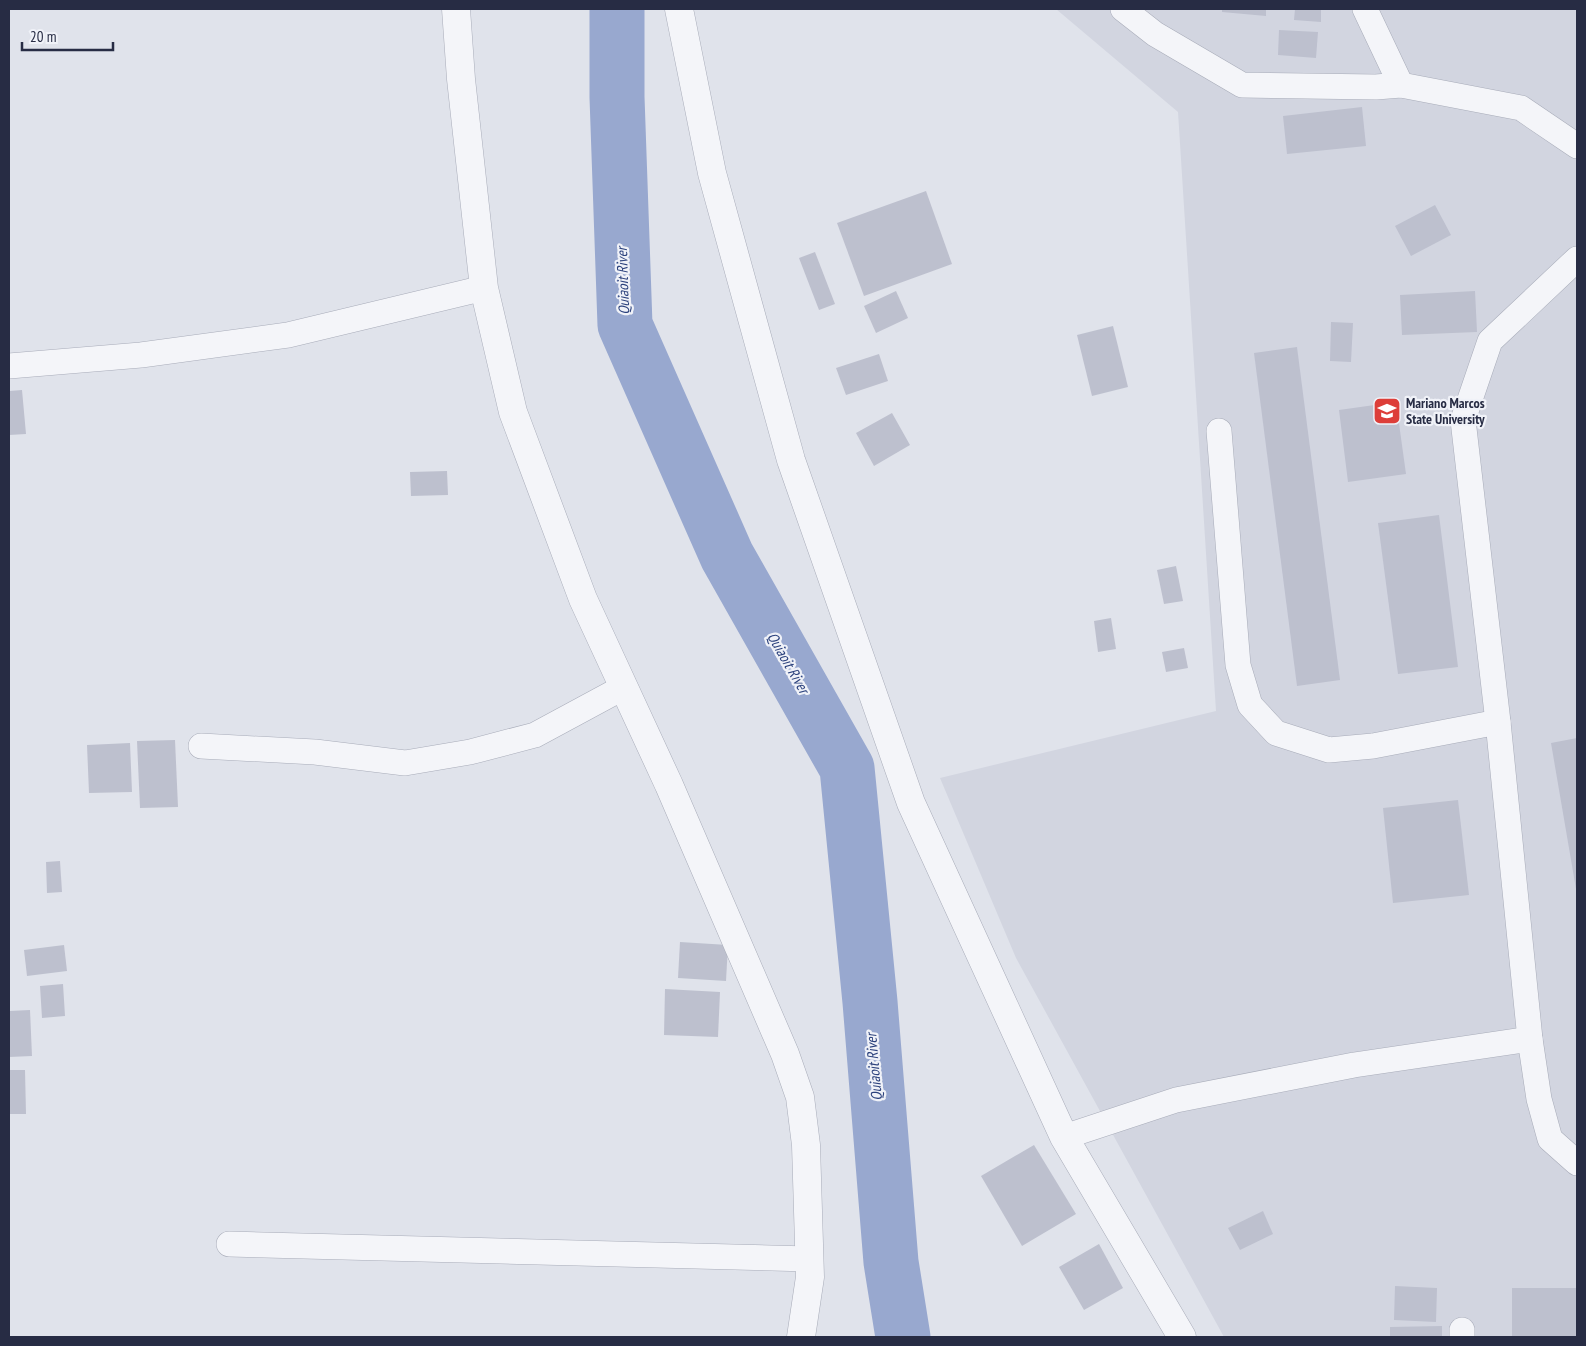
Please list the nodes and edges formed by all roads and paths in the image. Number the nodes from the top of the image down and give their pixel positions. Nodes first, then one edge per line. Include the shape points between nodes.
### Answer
1 (456, 9) edge
2 (679, 9) edge
3 (1123, 9) edge
4 (1365, 9) edge
5 (1401, 85) junction
6 (1577, 146) edge
7 (1577, 259) edge
8 (484, 288) junction
9 (9, 366) edge
10 (1219, 431) dead end
11 (624, 687) junction
12 (1498, 722) junction
13 (201, 746) dead end
14 (1530, 1039) junction
15 (1064, 1137) junction
16 (1577, 1163) edge
17 (229, 1244) dead end
18 (810, 1259) junction
19 (801, 1337) edge
20 (1182, 1337) edge

1 - 8 street
2 - 15 street via 712,173 791,460 911,803
3 - 5 street via 1155,34 1242,85
4 - 5 street
5 - 6 street via 1521,108
7 - 12 street via 1490,341 1463,420
8 - 9 street via 288,335 141,355
8 - 11 street via 513,412 583,599
10 - 12 street via 1238,665 1250,705 1276,733 1329,750 1373,746
11 - 13 street via 535,735 470,752 405,763 315,752
11 - 18 street via 785,1054 800,1097 806,1146
12 - 14 street
14 - 15 street via 1354,1065 1176,1100
14 - 16 street via 1539,1099 1550,1139
15 - 20 street
17 - 18 street
18 - 19 street

